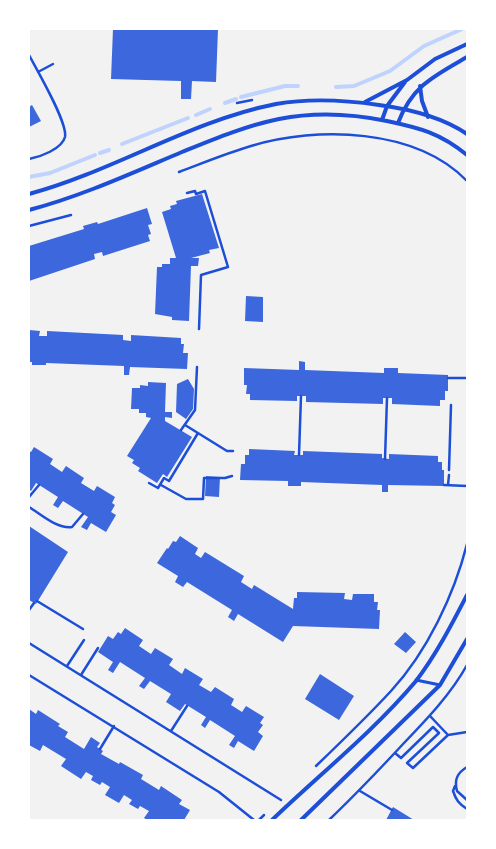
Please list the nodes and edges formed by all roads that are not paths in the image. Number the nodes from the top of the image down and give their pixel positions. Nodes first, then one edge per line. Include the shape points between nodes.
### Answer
1 (467, 44) edge
2 (467, 57) edge
3 (407, 80) junction
4 (420, 86) junction
5 (364, 103) junction
6 (387, 106) junction
7 (404, 109) junction
8 (428, 117) junction
9 (382, 120) junction
10 (398, 124) junction
11 (467, 134) edge
12 (467, 155) edge
13 (29, 194) edge
14 (29, 210) edge
15 (467, 595) edge
16 (467, 639) edge
17 (416, 680) junction
18 (440, 685) junction
19 (272, 820) edge
20 (301, 820) edge

1 - 3 street via 436,59
2 - 4 street
3 - 5 street
3 - 6 street
4 - 7 street
4 - 8 street
5 - 6 street
5 - 13 street via 315,100 252,109 86,175
6 - 7 street
6 - 9 street
7 - 8 street
7 - 10 street
8 - 11 street via 453,124
9 - 10 street
9 - 14 street via 358,116 320,115 255,124 91,190
10 - 12 street via 436,134
15 - 17 street
16 - 18 street
17 - 18 lane
17 - 19 street via 371,727
18 - 20 street

